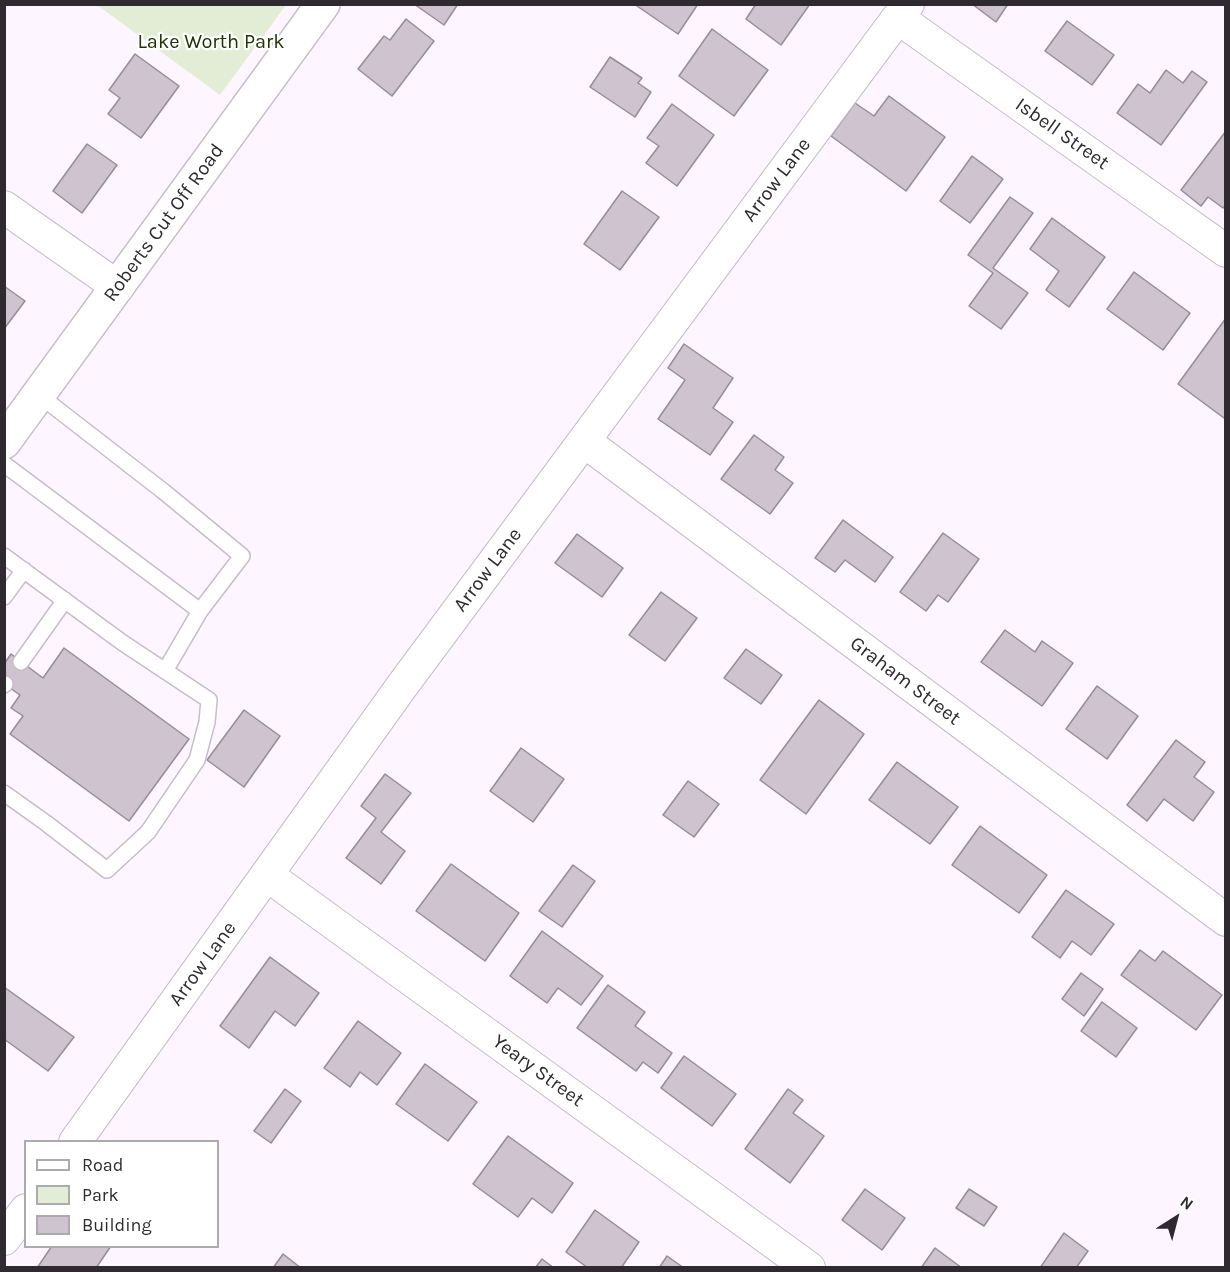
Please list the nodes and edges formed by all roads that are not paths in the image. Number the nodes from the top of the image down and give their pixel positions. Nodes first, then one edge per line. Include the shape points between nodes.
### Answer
1 (323, 4) edge
2 (903, 11) edge
3 (4, 207) edge
4 (1226, 251) edge
5 (117, 287) junction
6 (39, 395) junction
7 (584, 441) junction
8 (4, 442) edge
9 (4, 464) edge
10 (4, 556) edge
11 (24, 570) junction
12 (4, 597) edge
13 (64, 600) junction
14 (200, 611) junction
15 (21, 662) dead end
16 (165, 670) junction
17 (4, 793) edge
18 (267, 875) junction
19 (1226, 921) edge
20 (76, 1140) edge
21 (24, 1213) edge
22 (4, 1239) edge
23 (809, 1268) edge

1 - 5 street, Roberts Cut Off Road
2 - 4 street, Isbell Street
2 - 7 street, Arrow Lane
3 - 5 street
5 - 6 street, Roberts Cut Off Road
6 - 8 street, Roberts Cut Off Road
6 - 14 lane via 242,556
7 - 18 street, Arrow Lane
7 - 19 street, Graham Street
9 - 14 lane
10 - 11 lane
11 - 12 lane
11 - 13 lane
13 - 15 lane
13 - 16 lane
14 - 16 lane
16 - 17 lane via 209,700 197,760 148,832 107,870
18 - 20 street, Arrow Lane
18 - 23 street, Yeary Street
21 - 22 street

